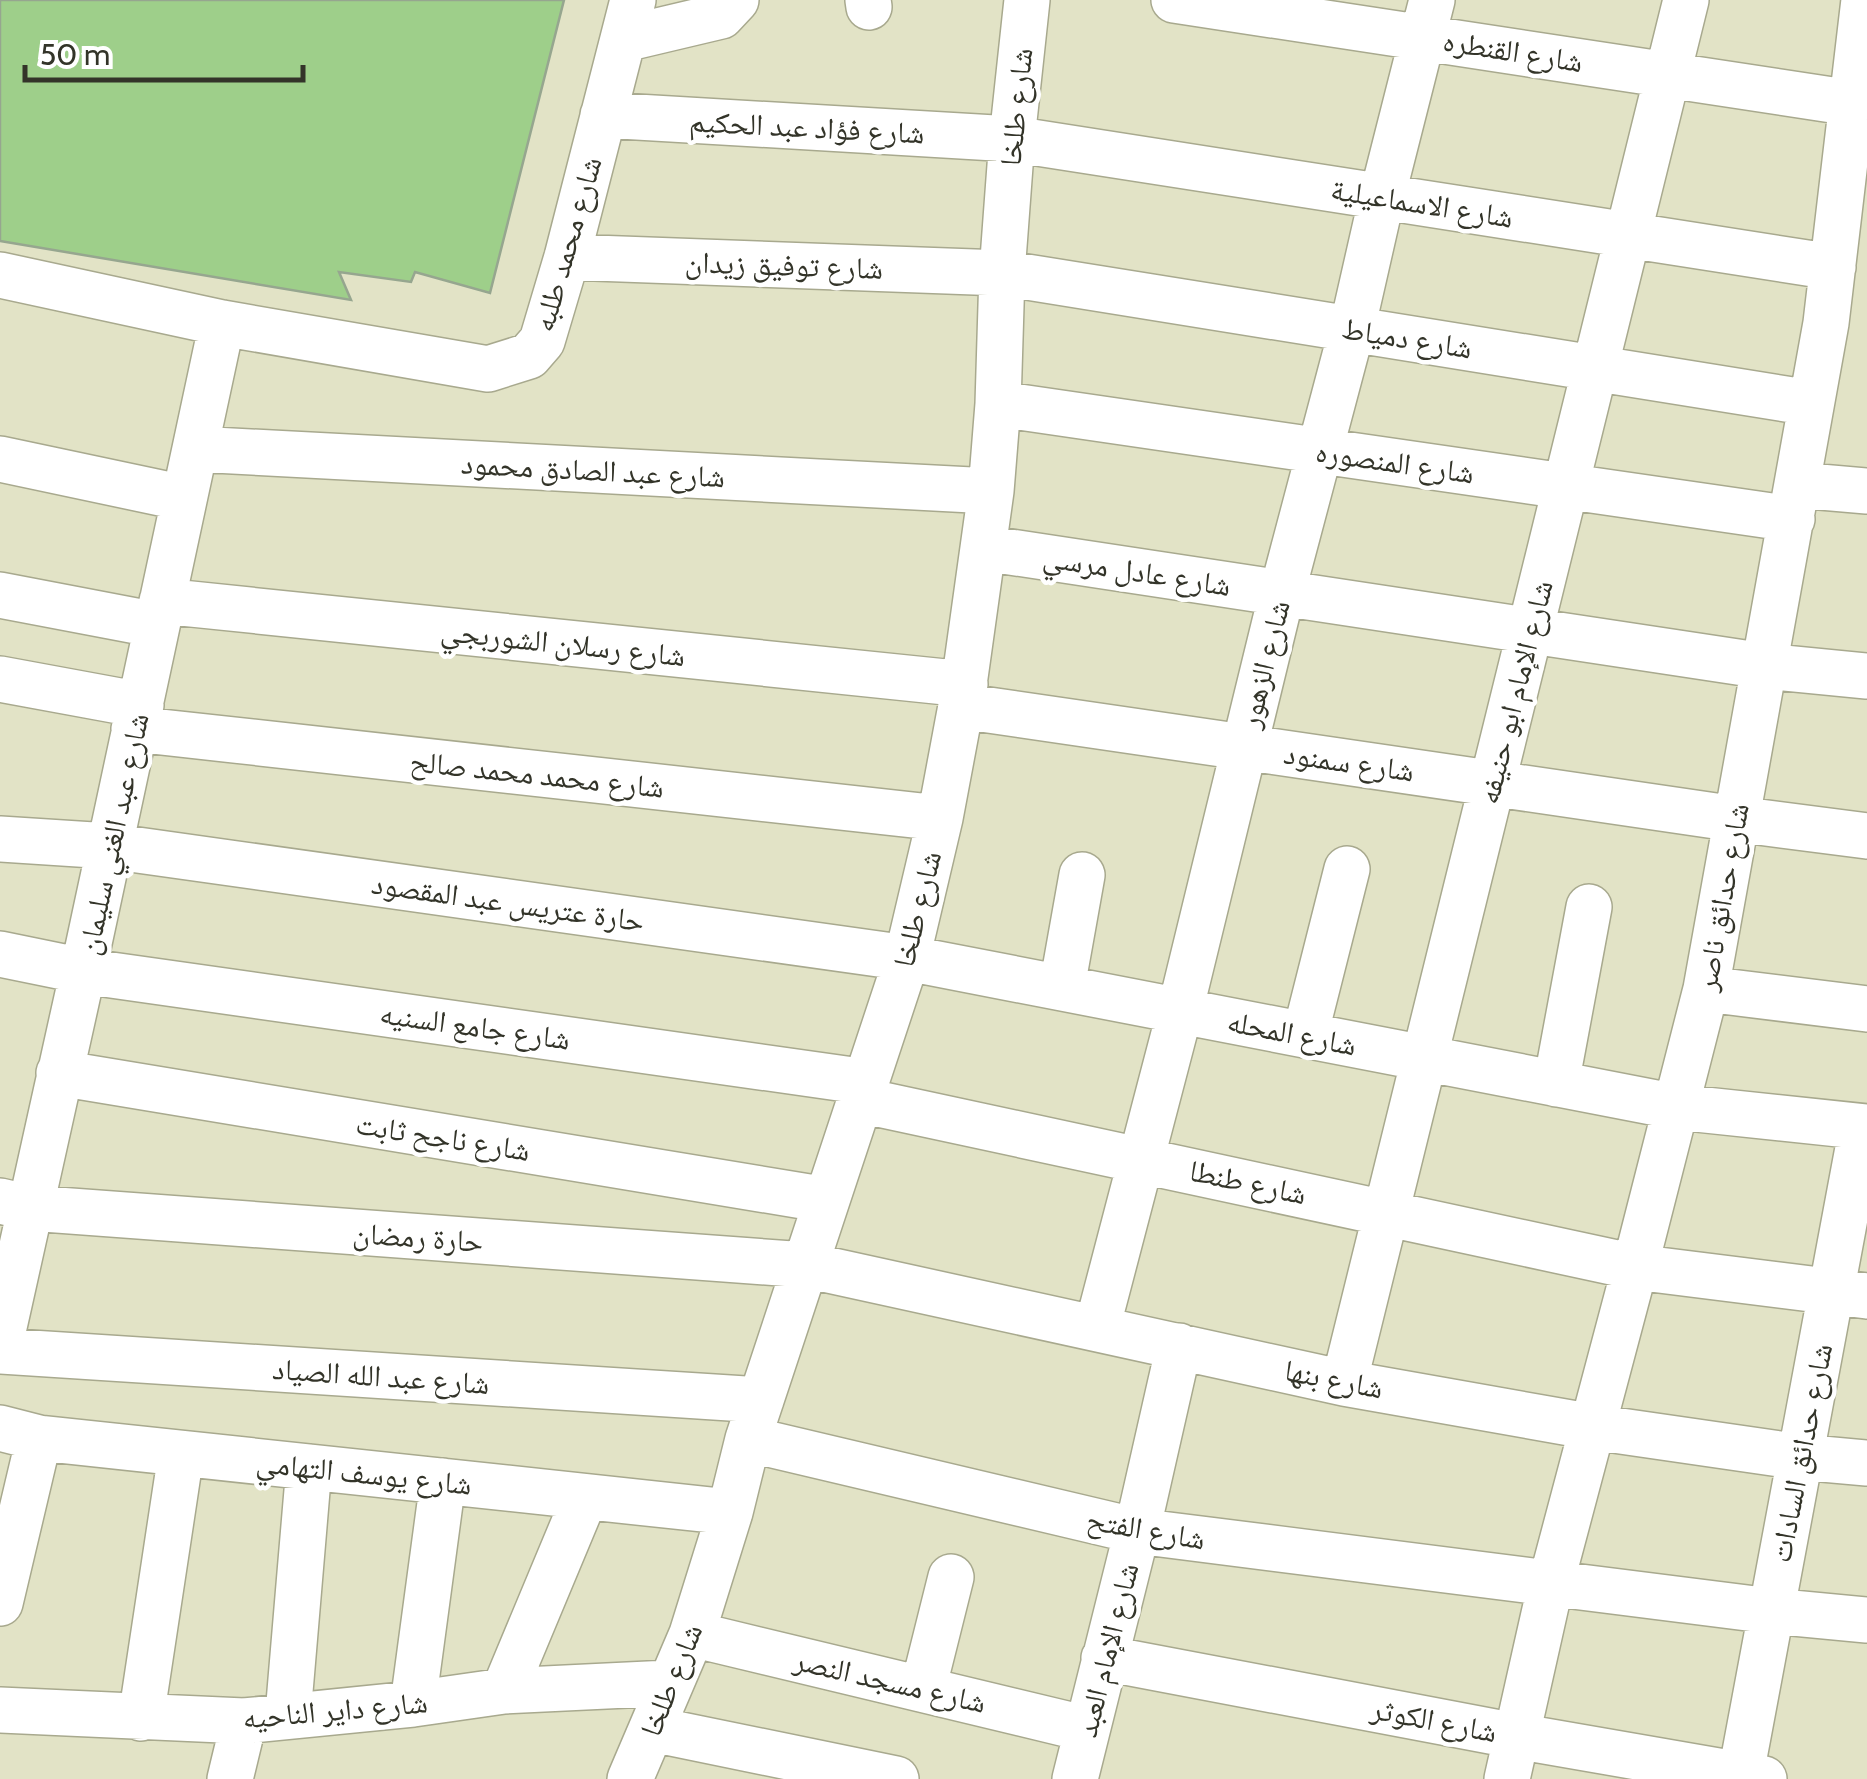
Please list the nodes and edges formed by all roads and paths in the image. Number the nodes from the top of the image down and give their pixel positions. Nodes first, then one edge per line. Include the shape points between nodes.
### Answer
1 (736, 0) edge
2 (1027, 0) edge
3 (1174, 0) edge
4 (1686, 0) edge
5 (1864, 8) edge
6 (1427, 19) edge
7 (628, 20) edge
8 (1667, 75) junction
9 (1852, 103) junction
10 (602, 116) junction
11 (1012, 140) junction
12 (1856, 166) edge
13 (1382, 197) junction
14 (1628, 236) junction
15 (567, 257) junction
16 (1832, 267) junction
17 (1002, 273) junction
18 (0, 275) edge
19 (222, 323) junction
20 (1846, 324) edge
21 (1352, 329) junction
22 (1595, 368) junction
23 (1811, 403) junction
24 (998, 404) junction
25 (195, 449) junction
26 (1320, 451) junction
27 (0, 459) edge
28 (1567, 486) junction
29 (991, 491) junction
30 (1867, 491) edge
31 (184, 498) junction
32 (1794, 502) junction
33 (984, 548) junction
34 (1282, 592) junction
35 (0, 595) edge
36 (159, 613) junction
37 (1530, 630) junction
38 (1764, 666) junction
39 (1867, 676) edge
40 (0, 679) edge
41 (963, 695) junction
42 (137, 717) junction
43 (1244, 747) junction
44 (1492, 783) junction
45 (940, 818) junction
46 (1736, 819) junction
47 (1867, 836) edge
48 (0, 840) edge
49 (108, 846) junction
50 (1347, 869) dead end
51 (1082, 875) dead end
52 (1589, 907) dead end
53 (0, 954) edge
54 (907, 958) junction
55 (83, 970) junction
56 (1062, 987) junction
57 (1706, 989) junction
58 (1867, 1009) edge
59 (1180, 1011) junction
60 (1305, 1035) junction
61 (1424, 1058) junction
62 (59, 1073) junction
63 (1556, 1084) junction
64 (863, 1091) junction
65 (1677, 1107) junction
66 (1864, 1127) edge
67 (1140, 1158) junction
68 (827, 1200) junction
69 (15, 1205) edge
70 (1386, 1212) junction
71 (806, 1265) junction
72 (1636, 1266) junction
73 (1849, 1294) edge
74 (1097, 1328) junction
75 (1, 1335) edge
76 (1179, 1346) junction
77 (1344, 1383) junction
78 (755, 1419) junction
79 (1593, 1427) junction
80 (19, 1433) edge
81 (181, 1454) junction
82 (1800, 1456) junction
83 (1867, 1463) edge
84 (309, 1467) junction
85 (444, 1481) junction
86 (585, 1497) junction
87 (730, 1512) junction
88 (1137, 1531) junction
89 (951, 1577) dead end
90 (1550, 1583) junction
91 (0, 1603) edge
92 (1771, 1611) junction
93 (1867, 1620) edge
94 (692, 1634) junction
95 (1104, 1658) junction
96 (669, 1683) junction
97 (923, 1689) junction
98 (504, 1692) junction
99 (413, 1704) junction
100 (0, 1710) edge
101 (288, 1715) junction
102 (141, 1718) junction
103 (244, 1720) junction
104 (652, 1729) junction
105 (1087, 1729) junction
106 (1516, 1736) junction
107 (1748, 1778) edge
108 (230, 1779) edge
109 (630, 1779) edge
110 (896, 1779) edge
111 (1075, 1779) edge
112 (1507, 1779) edge

1 - 7 street via 720,16
2 - 11 street, شارع طلخا
3 - 6 street, شارع القنطره
4 - 8 street, شارع الإمام ابو حنيفه
5 - 9 street, شارع حدائق ناصر
6 - 8 street, شارع القنطره
6 - 13 street, شارع الزهور
7 - 10 street, شارع محمد طلبه
8 - 9 street, شارع القنطره
8 - 14 street, شارع الإمام ابو حنيفه
9 - 12 street, شارع حدائق ناصر
10 - 11 street, شارع فؤاد عبد الحكيم
10 - 15 street, شارع محمد طلبه
11 - 13 street, شارع الاسماعيلية
11 - 17 street, شارع طلخا
12 - 16 street, شارع حدائق ناصر
13 - 14 street, شارع الاسماعيلية
13 - 21 street, شارع الزهور
14 - 16 street, شارع الاسماعيلية
14 - 22 street, شارع الإمام ابو حنيفه
15 - 17 street, شارع توفيق زيدان
15 - 19 street, شارع محمد طلبه via 542,341 528,356 488,369
16 - 20 street, شارع حدائق ناصر
17 - 21 street, شارع دمياط
17 - 24 street, شارع طلخا
18 - 19 street, شارع محمد طلبه
19 - 25 street, شارع عبد الغني سليمان
20 - 23 street, شارع حدائق ناصر
21 - 22 street, شارع دمياط
21 - 26 street, شارع الزهور
22 - 23 street, شارع دمياط
22 - 28 street, شارع الإمام ابو حنيفه
23 - 32 street, شارع حدائق ناصر
24 - 26 street, شارع المنصوره
24 - 29 street, شارع طلخا
25 - 29 street, شارع عبد الصادق محمود
25 - 31 street, شارع عبد الغني سليمان
26 - 28 street, شارع المنصوره
26 - 34 street, شارع الزهور
27 - 31 street
28 - 32 street, شارع المنصوره
28 - 37 street, شارع الإمام ابو حنيفه
29 - 33 street, شارع طلخا
30 - 32 street, شارع المنصوره
31 - 36 street, شارع عبد الغني سليمان
32 - 38 street, شارع حدائق ناصر
33 - 34 street, شارع عادل مرسي
33 - 41 street, شارع طلخا
34 - 37 street, شارع عادل مرسي
34 - 43 street, شارع الزهور
35 - 36 street, شارع رسلان الشوربجي
36 - 41 street, شارع رسلان الشوربجي
36 - 42 street, شارع عبد الغني سليمان
37 - 38 street, شارع عادل مرسي
37 - 44 street, شارع الإمام ابو حنيفه
38 - 39 street, شارع عادل مرسي
38 - 46 street, شارع حدائق ناصر
40 - 42 street, شارع محمد محمد صالح
41 - 43 street, شارع سمنود
41 - 45 street, شارع طلخا
42 - 45 street, شارع محمد محمد صالح
42 - 49 street, شارع عبد الغني سليمان
43 - 44 street, شارع سمنود
43 - 59 street, شارع الزهور
44 - 46 street, شارع سمنود
44 - 61 street, شارع الإمام ابو حنيفه
45 - 54 street, شارع طلخا
46 - 47 street, شارع سمنود
46 - 57 street, شارع حدائق ناصر
48 - 49 street, حارة عتريس عبد المقصود
49 - 54 street, حارة عتريس عبد المقصود
49 - 55 street, شارع عبد الغني سليمان
50 - 60 street
51 - 56 street
52 - 63 street
53 - 55 street, شارع جامع السنيه
54 - 56 street, شارع المحله
54 - 64 street, شارع طلخا
55 - 62 street, شارع عبد الغني سليمان
55 - 64 street, شارع جامع السنيه
56 - 59 street, شارع المحله
57 - 58 street
57 - 65 street, شارع حدائق ناصر
59 - 60 street, شارع المحله
59 - 67 street, شارع الزهور
60 - 61 street, شارع المحله
61 - 63 street, شارع المحله
61 - 70 street, شارع الإمام ابو حنيفه
62 - 68 street, شارع ناجح ثابت
62 - 69 street, شارع عبد الغني سليمان
63 - 65 street, شارع المحله
64 - 67 street, شارع طنطا
64 - 68 street, شارع طلخا
65 - 66 street, شارع المحله
65 - 72 street, شارع حدائق ناصر
66 - 73 street, شارع حدائق السادات
67 - 70 street, شارع طنطا
67 - 74 street, شارع الزهور
68 - 71 street, شارع طلخا
69 - 71 street, حارة رمضان
69 - 75 street, شارع عبد الغني سليمان
70 - 72 street, شارع طنطا
70 - 77 street, شارع الإمام ابو حنيفه
71 - 74 street, شارع بنها
71 - 78 street, شارع طلخا
72 - 73 street, شارع طنطا
72 - 79 street, شارع حدائق ناصر
73 - 82 street, شارع حدائق السادات
74 - 76 street, شارع بنها
75 - 78 street, شارع عبد الله الصياد
76 - 77 street, شارع بنها
76 - 88 street, شارع الإمام العبد
77 - 79 street, شارع بنها
78 - 87 street, شارع طلخا
78 - 88 street, شارع الفتح
79 - 82 street, شارع بنها
79 - 90 street, شارع حدائق ناصر
80 - 81 street, شارع يوسف التهامي
80 - 91 street
81 - 84 street, شارع يوسف التهامي
81 - 102 street
82 - 83 street, شارع بنها
82 - 92 street, شارع حدائق السادات
84 - 85 street, شارع يوسف التهامي
84 - 101 street
85 - 86 street, شارع يوسف التهامي
85 - 99 street
86 - 87 street, شارع يوسف التهامي
86 - 98 street
87 - 94 street, شارع طلخا
88 - 90 street, شارع الفتح
88 - 95 street, شارع الإمام العبد
89 - 97 street
90 - 92 street, شارع الفتح
90 - 106 street, شارع حدائق ناصر
92 - 93 street, شارع الفتح
92 - 107 street, شارع حدائق السادات
94 - 96 street, شارع طلخا
94 - 97 street, شارع مسجد النصر
95 - 105 street, شارع الإمام العبد
95 - 106 street, شارع الكوثر
96 - 98 street, شارع داير الناحيه
96 - 104 street, شارع طلخا
97 - 105 street, شارع مسجد النصر
98 - 99 street, شارع داير الناحيه
99 - 101 street, شارع داير الناحيه
100 - 102 street, شارع داير الناحيه
101 - 103 street, شارع داير الناحيه
102 - 103 street, شارع داير الناحيه
103 - 108 street
104 - 109 street, شارع طلخا
104 - 110 street
105 - 111 street, شارع الإمام العبد
106 - 107 street, شارع الكوثر
106 - 112 street, شارع حدائق ناصر

